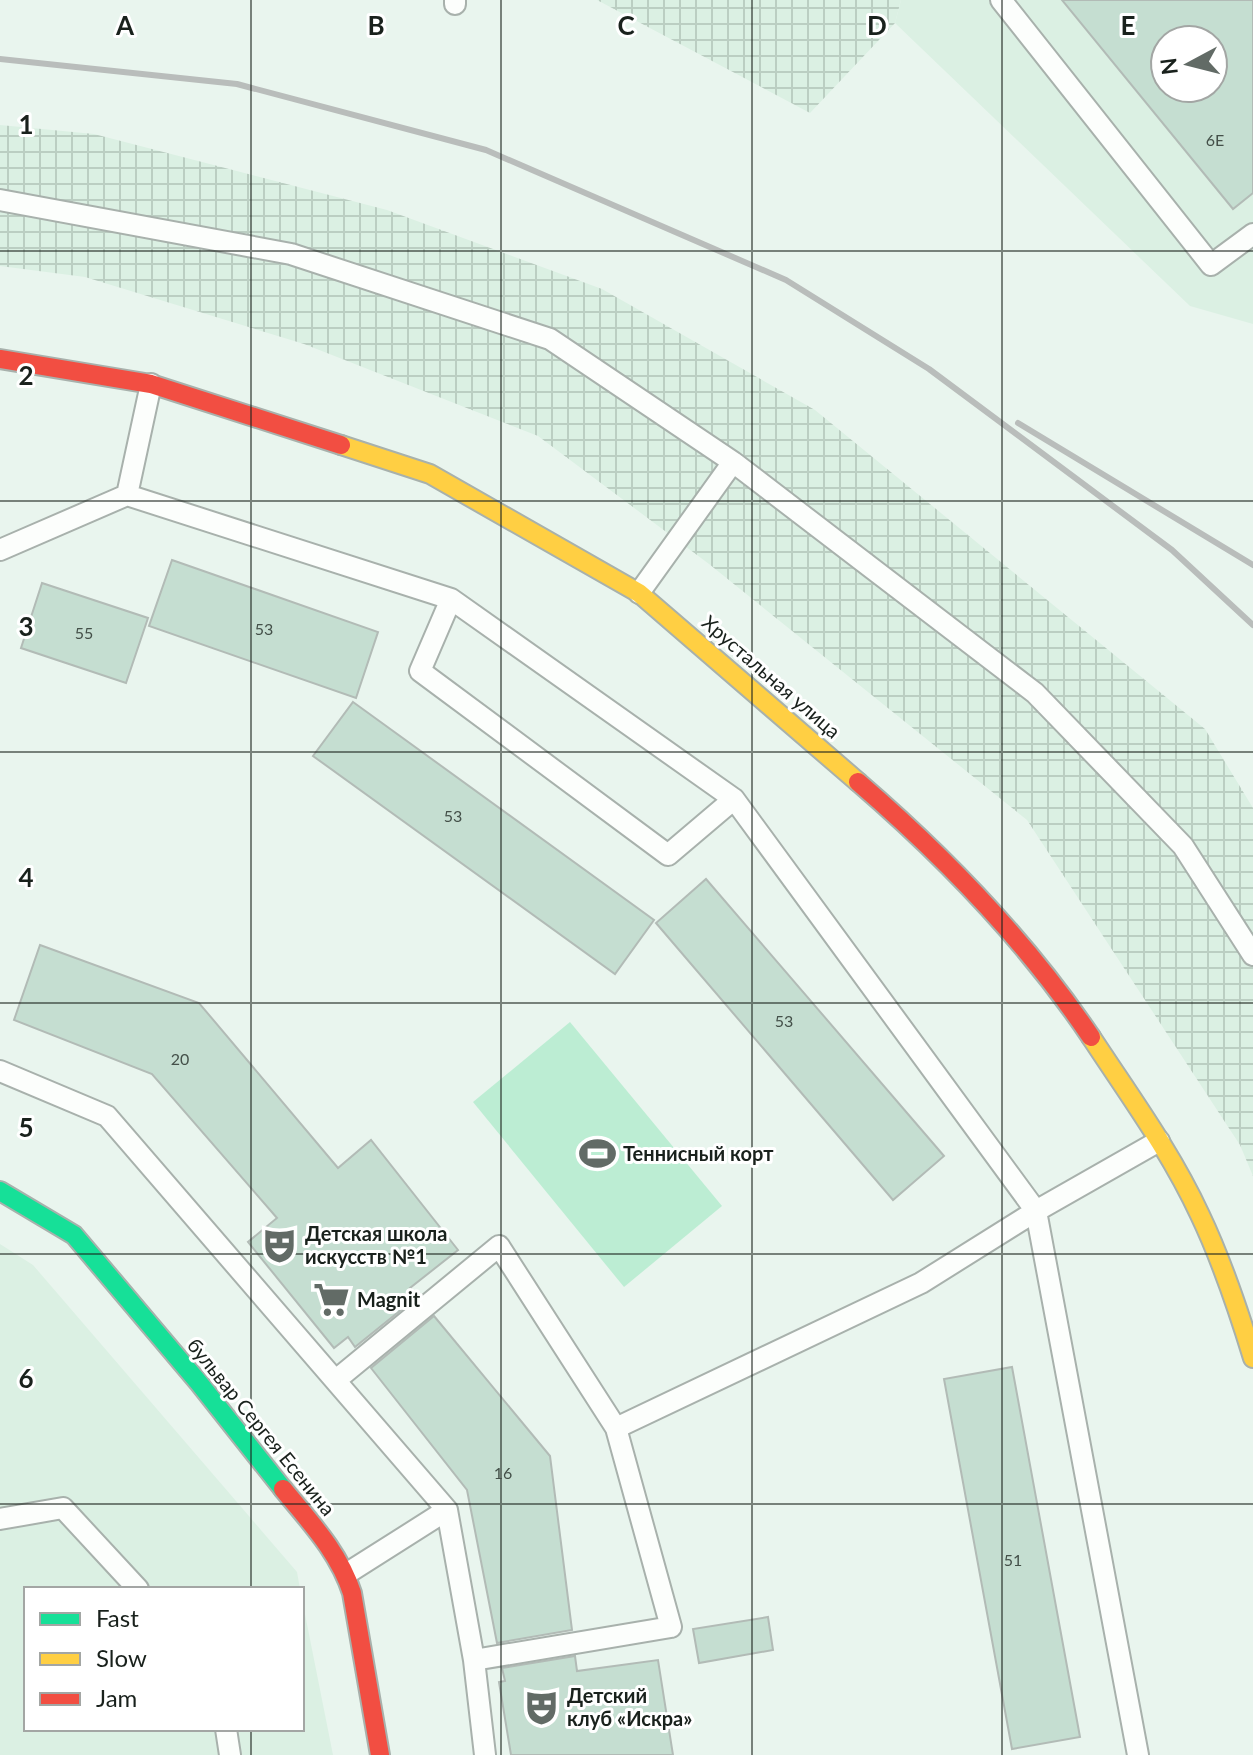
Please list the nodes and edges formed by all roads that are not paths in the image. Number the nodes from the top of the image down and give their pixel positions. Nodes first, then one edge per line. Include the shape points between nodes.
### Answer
1 (1001, 0) edge
2 (0, 200) edge
3 (1253, 234) edge
4 (0, 359) edge
5 (151, 384) junction
6 (733, 462) junction
7 (127, 495) junction
8 (0, 550) edge
9 (639, 593) junction
10 (451, 599) junction
11 (734, 799) junction
12 (1253, 955) edge
13 (0, 1071) edge
14 (1159, 1141) junction
15 (0, 1191) edge
16 (1036, 1211) junction
17 (1253, 1358) edge
18 (336, 1380) junction
19 (616, 1428) junction
20 (447, 1510) junction
21 (0, 1519) edge
22 (346, 1574) junction
23 (136, 1587) edge
24 (474, 1660) junction
25 (226, 1731) edge
26 (230, 1755) edge
27 (380, 1755) edge
28 (485, 1755) edge
29 (1138, 1755) edge

1 - 3 lane via 1211,265
2 - 6 lane via 291,254 550,339
4 - 5 street, Хрустальная улица
5 - 7 lane
5 - 9 street, Хрустальная улица via 430,474
6 - 9 lane
6 - 12 lane via 1035,693 1183,846
7 - 8 lane
7 - 10 lane
9 - 14 street, Хрустальная улица via 949,866 1064,997
10 - 11 lane
10 - 11 lane via 420,671 668,855
11 - 16 lane
13 - 18 lane via 107,1116
14 - 16 lane
14 - 17 street, Хрустальная улица via 1199,1212 1231,1286
15 - 22 street, бульвар Сергея Есенина via 74,1235 199,1383
16 - 19 lane via 921,1283
16 - 29 lane
18 - 19 lane via 499,1246
18 - 20 lane
19 - 24 lane via 671,1627
20 - 22 lane
20 - 24 lane
21 - 23 lane via 63,1508
22 - 27 street, бульвар Сергея Есенина
24 - 28 lane
25 - 26 lane

